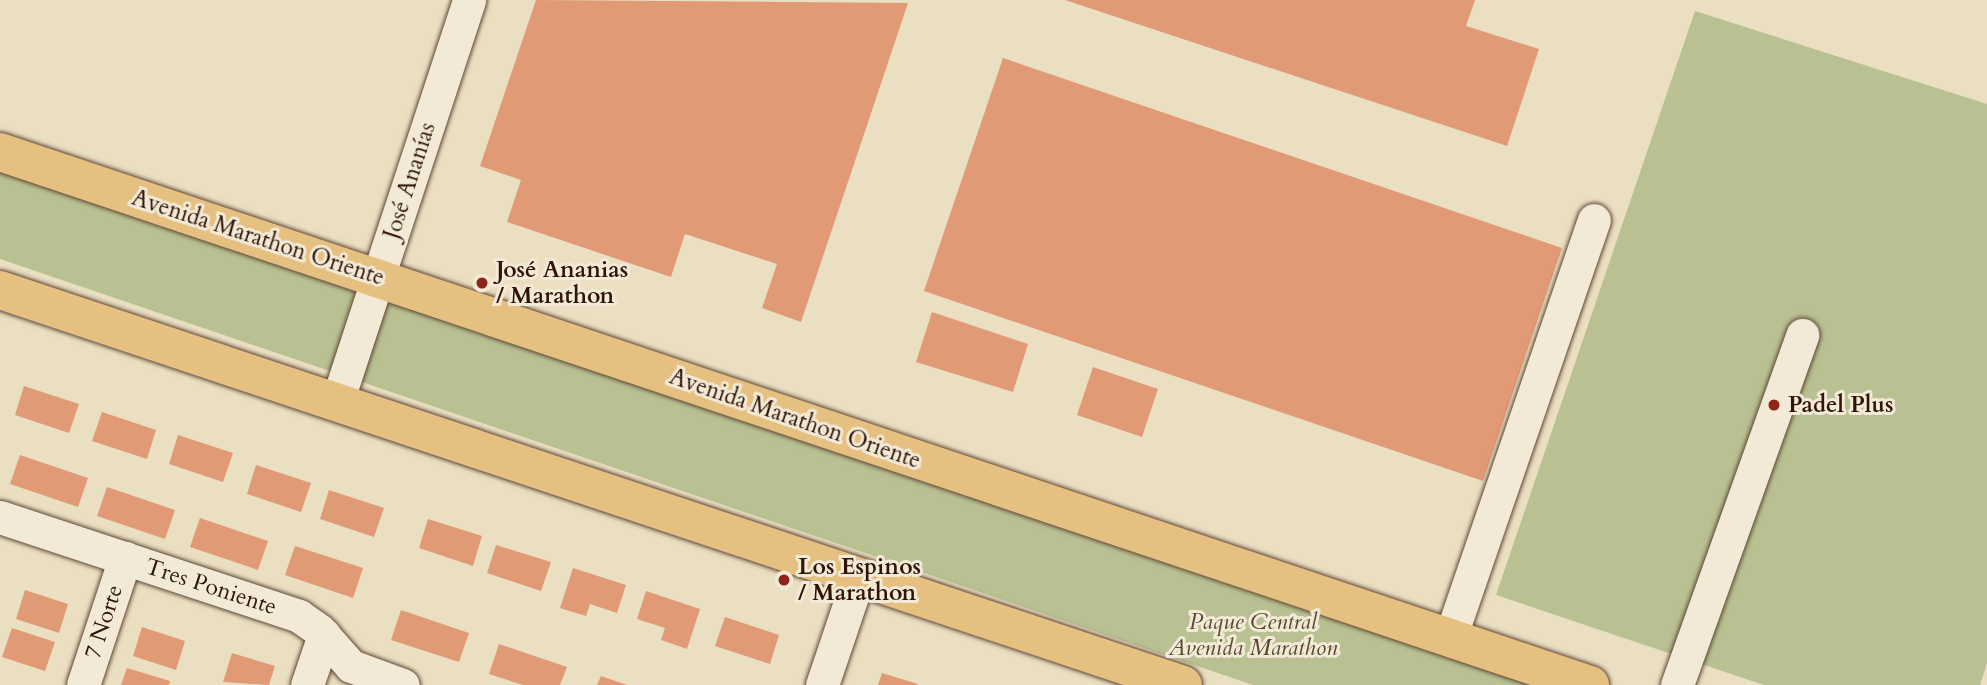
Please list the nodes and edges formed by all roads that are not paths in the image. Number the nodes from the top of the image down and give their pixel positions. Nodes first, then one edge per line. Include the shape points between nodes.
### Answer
1 (469, 0) edge
2 (0, 152) edge
3 (1594, 220) dead end
4 (378, 279) junction
5 (0, 290) edge
6 (1801, 335) dead end
7 (337, 402) junction
8 (0, 517) edge
9 (125, 558) junction
10 (859, 576) junction
11 (324, 635) junction
12 (1450, 638) junction
13 (83, 685) edge
14 (307, 685) edge
15 (403, 685) edge
16 (822, 685) edge
17 (1184, 685) edge
18 (1590, 685) edge
19 (1677, 685) edge

1 - 4 street, José Ananías
2 - 4 main road, Avenida Marathon Oriente
3 - 12 street
4 - 7 street, José Ananías
4 - 12 main road, Avenida Marathon Oriente
5 - 7 main road
6 - 19 street
7 - 10 main road
8 - 9 street, Tres Poniente
9 - 11 street, Tres Poniente via 299,616
9 - 13 street, 7 Norte
10 - 16 street
10 - 17 main road
11 - 14 street
11 - 15 street, Tres Poniente via 351,666
12 - 18 main road, Avenida Marathon Oriente

